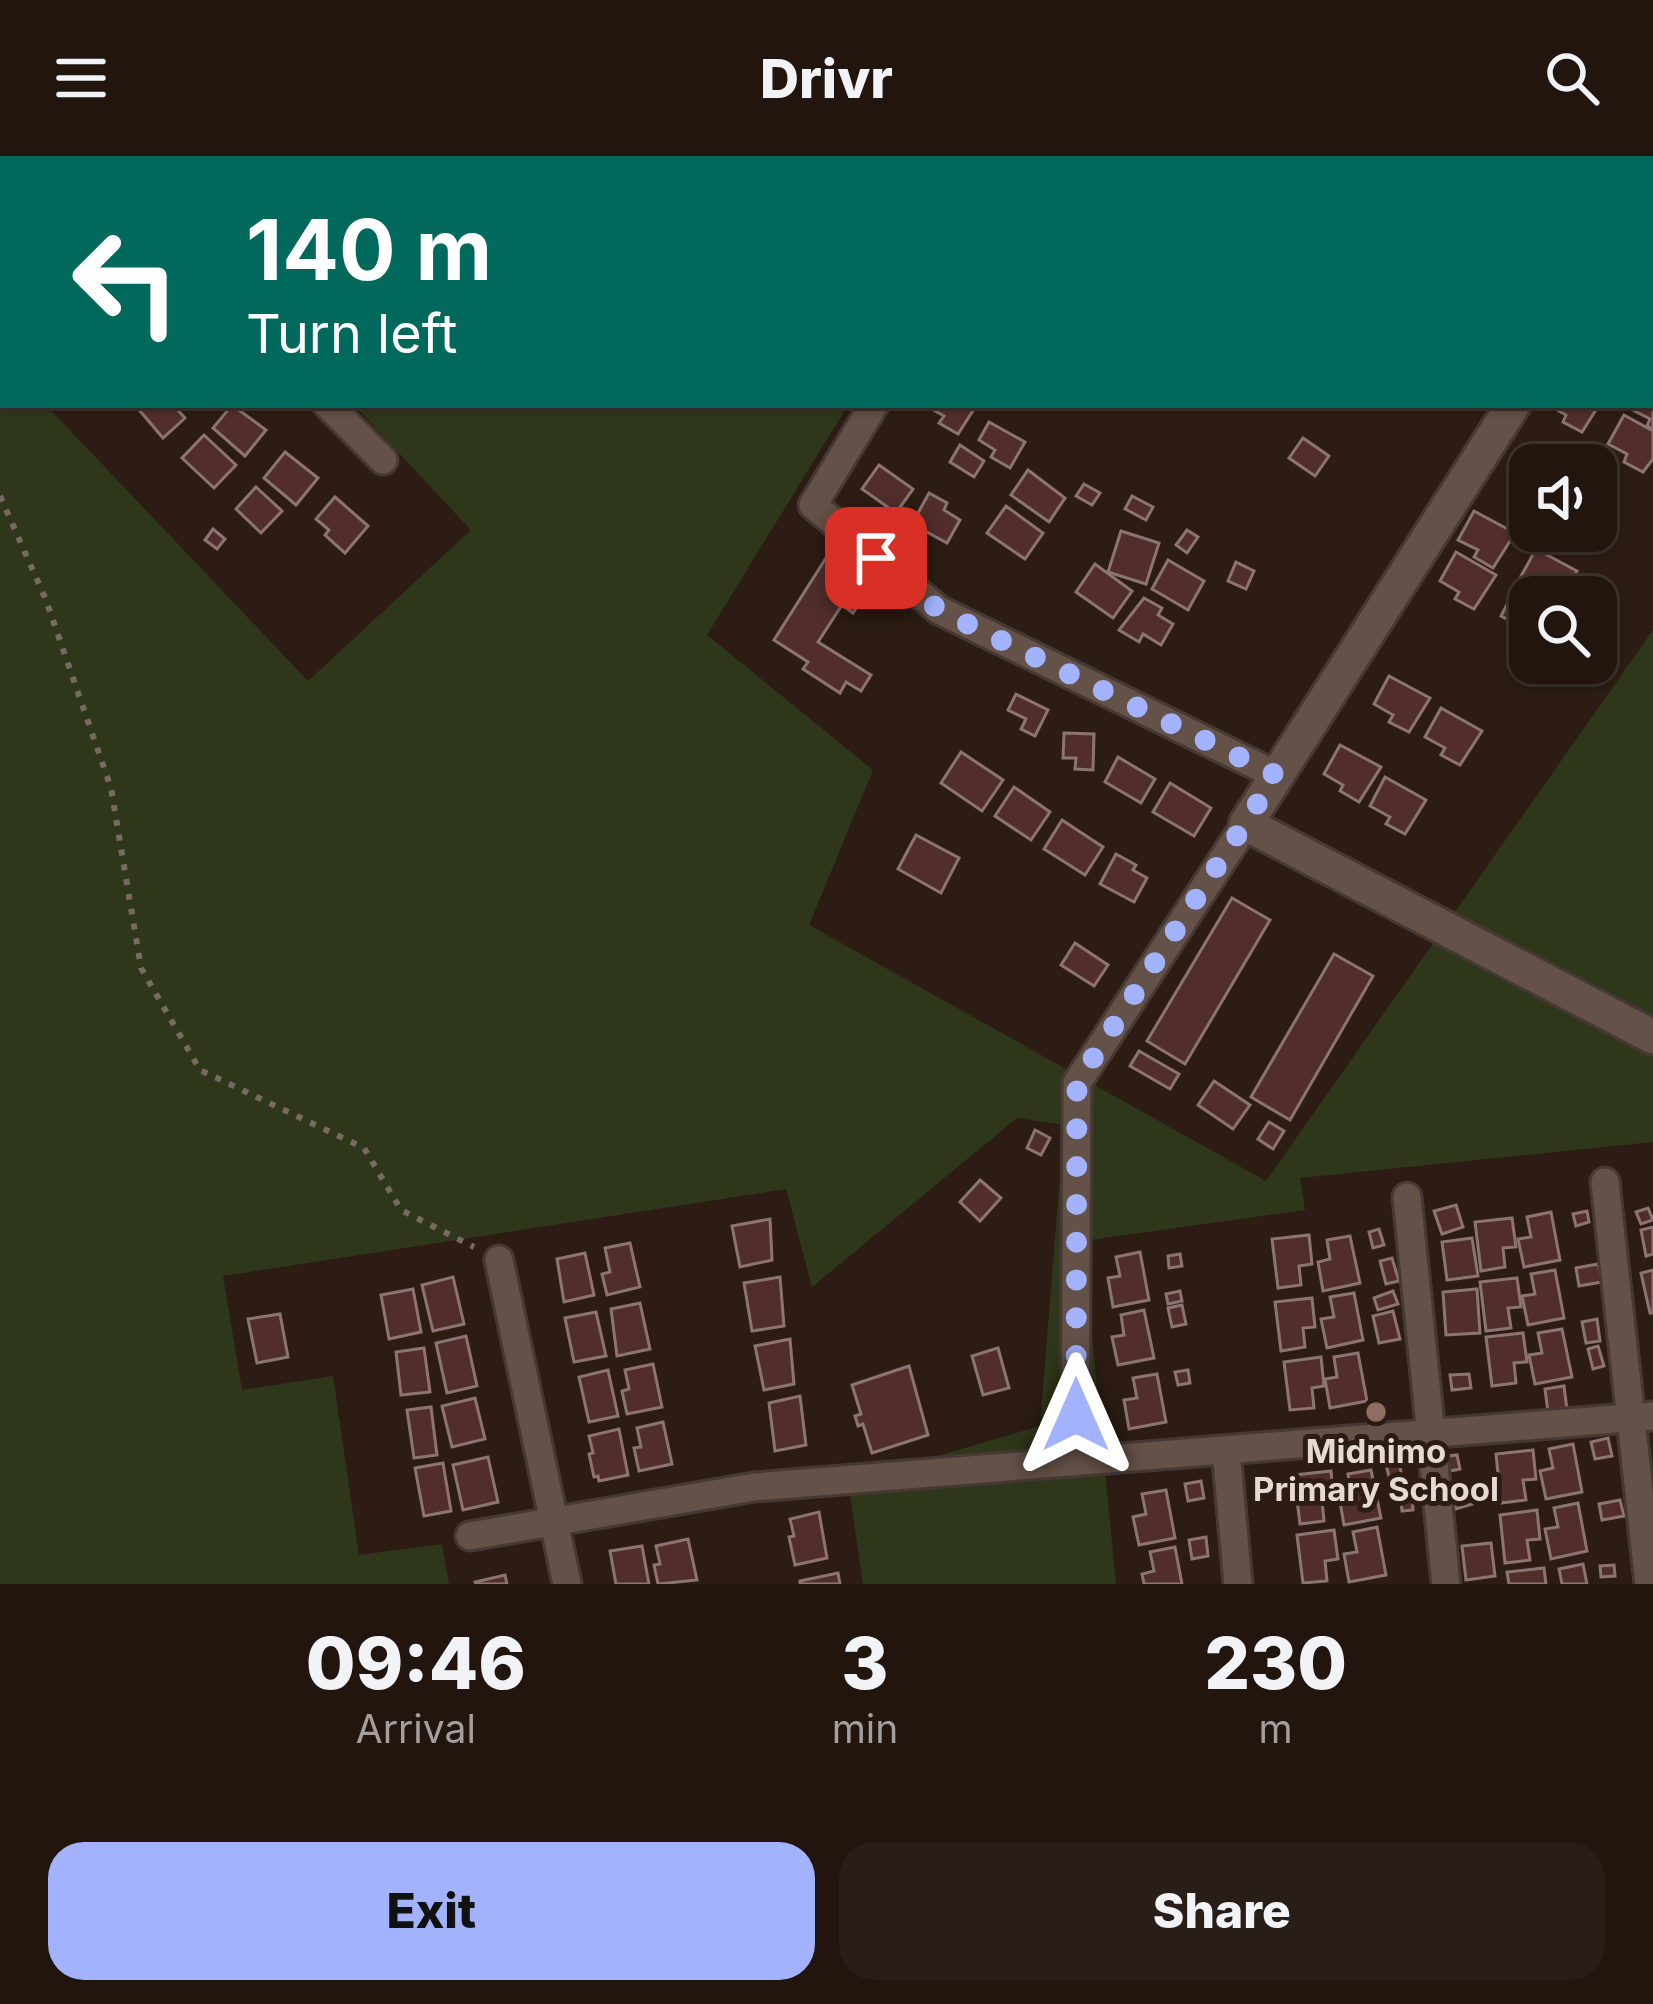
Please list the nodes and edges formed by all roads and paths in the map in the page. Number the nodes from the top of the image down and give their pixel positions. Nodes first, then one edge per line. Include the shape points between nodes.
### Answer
1 (331, 408) edge
2 (872, 408) edge
3 (1511, 408) edge
4 (383, 460) dead end
5 (0, 496) edge
6 (1276, 775) junction
7 (1246, 824) junction
8 (1653, 1037) edge
9 (1605, 1182) dead end
10 (1407, 1197) dead end
11 (499, 1260) joint
12 (1642, 1417) edge
13 (1431, 1433) junction
14 (1226, 1450) junction
15 (1075, 1462) junction
16 (554, 1522) junction
17 (470, 1536) dead end
18 (567, 1584) edge
19 (1238, 1584) edge
20 (1446, 1584) edge
21 (1648, 1584) edge

1 - 4 street
2 - 6 street via 813,505 939,610
3 - 6 street
5 - 11 path via 46,600 111,788 141,968 200,1070 364,1148 401,1210
6 - 7 street
7 - 8 street
7 - 15 street via 1077,1083
9 - 12 street
10 - 13 street
11 - 16 street
12 - 13 street
12 - 21 street
13 - 14 street
13 - 20 street
14 - 15 street
14 - 19 street
15 - 16 street via 754,1487
16 - 17 street
16 - 18 street

